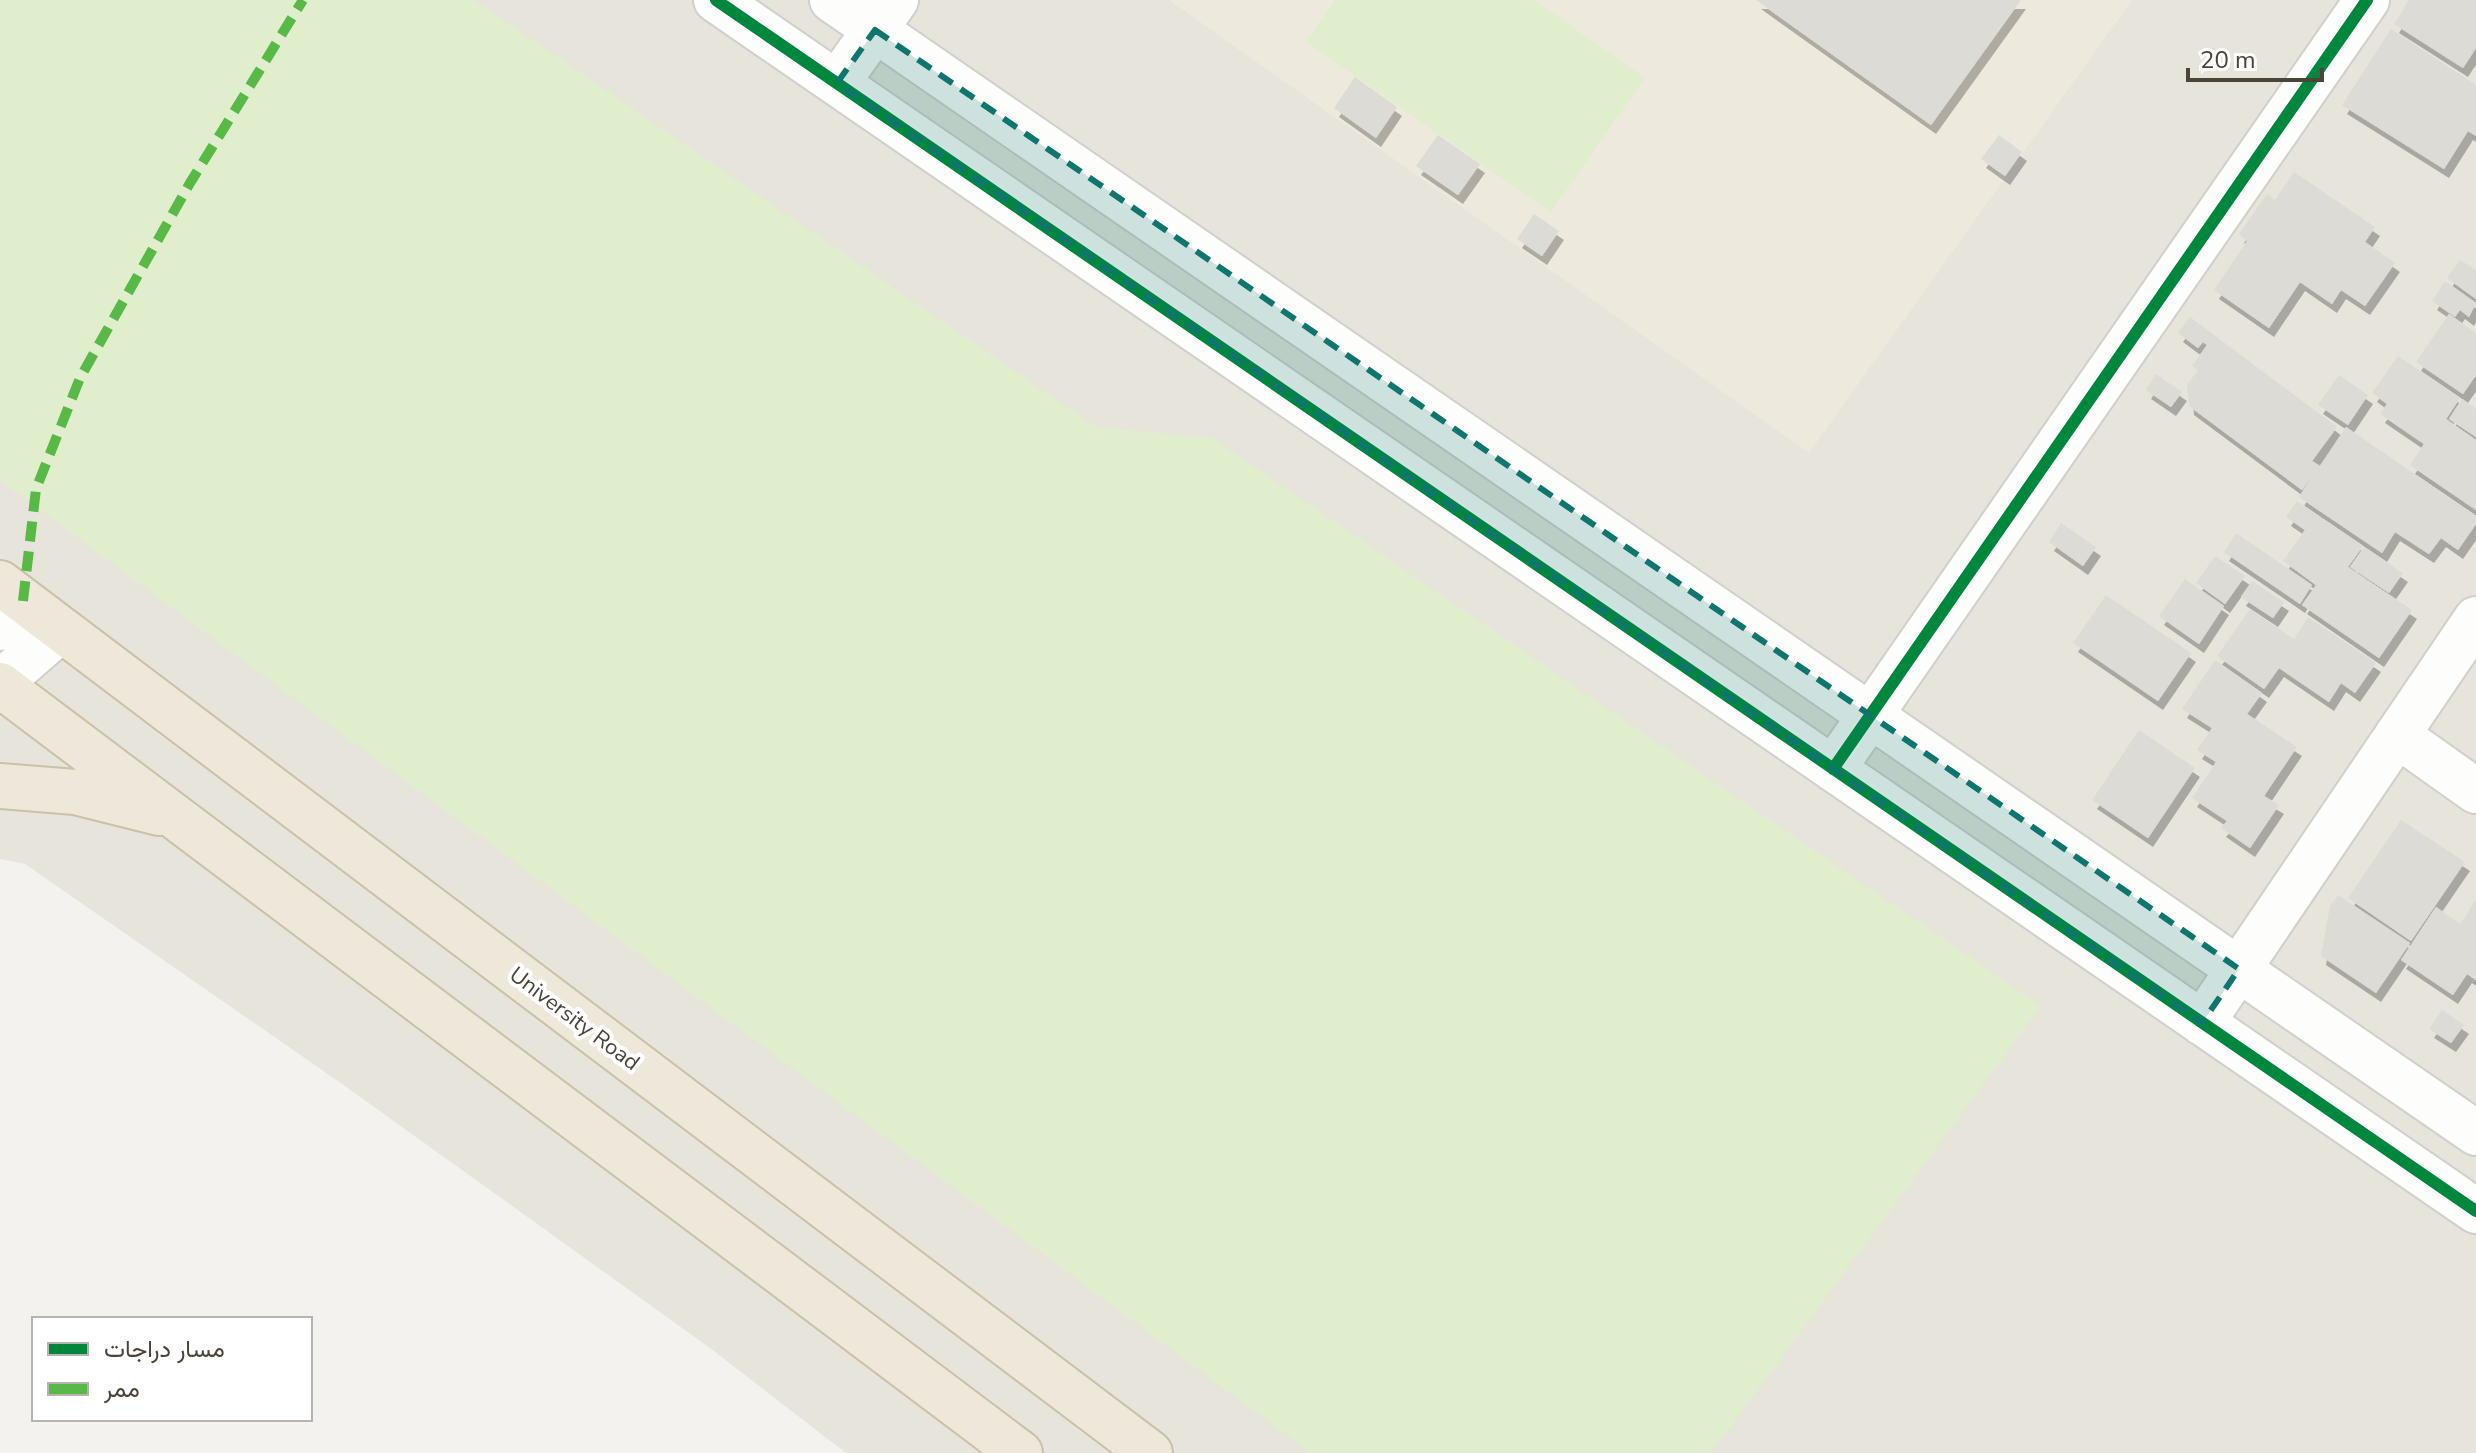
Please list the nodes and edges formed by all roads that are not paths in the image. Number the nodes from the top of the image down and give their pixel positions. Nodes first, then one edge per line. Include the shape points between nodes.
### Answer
1 (716, 0) edge
2 (832, 0) edge
3 (2367, 0) edge
4 (886, 15) edge
5 (837, 83) junction
6 (8, 604) edge
7 (2476, 619) edge
8 (61, 630) junction
9 (0, 684) edge
10 (1870, 716) junction
11 (2397, 735) junction
12 (1833, 769) junction
13 (0, 786) edge
14 (2476, 791) edge
15 (177, 817) junction
16 (2239, 969) junction
17 (2202, 1023) junction
18 (2476, 1133) edge
19 (2476, 1211) edge
20 (1020, 1453) edge
21 (1150, 1453) edge

1 - 5 street
2 - 4 street
3 - 10 street
4 - 5 street
4 - 10 street
5 - 12 street
6 - 8 highway, University Road
7 - 11 street
8 - 9 street
8 - 21 highway, University Road
9 - 15 highway
10 - 12 street
10 - 16 street
11 - 14 street
11 - 16 street
12 - 17 street
13 - 15 highway via 75,792
15 - 20 highway
16 - 17 street
16 - 18 street
17 - 19 street

